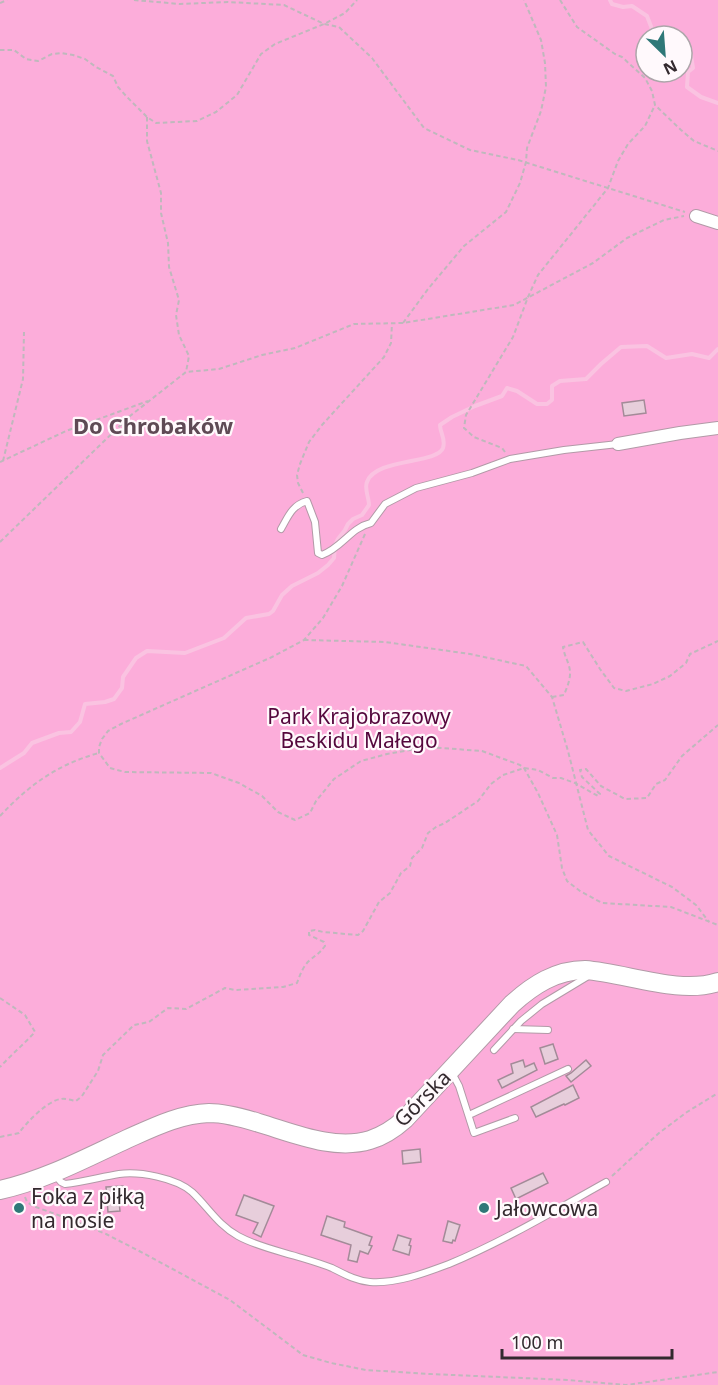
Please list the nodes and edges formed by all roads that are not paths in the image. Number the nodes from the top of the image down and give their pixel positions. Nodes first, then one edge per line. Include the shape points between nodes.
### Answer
1 (696, 216) road end
2 (718, 223) edge
3 (718, 428) edge
4 (618, 444) joint
5 (281, 529) dead end
6 (595, 970) junction
7 (718, 982) edge
8 (513, 1029) junction
9 (548, 1030) dead end
10 (494, 1050) dead end
11 (568, 1069) dead end
12 (450, 1070) junction
13 (468, 1115) junction
14 (515, 1118) dead end
15 (53, 1172) junction
16 (606, 1182) road end
17 (0, 1190) edge

1 - 2 street
3 - 4 street
4 - 5 lane via 510,459 416,488 385,504 372,523 353,531 322,555 318,553 315,522 307,501 292,509
6 - 7 street, Górska via 684,986
6 - 8 lane via 542,1004
6 - 12 street, Górska via 562,973 542,981 512,1004
8 - 9 lane
8 - 10 lane
11 - 13 lane
12 - 13 lane
12 - 15 street, Górska via 405,1119 369,1140 329,1142 237,1117 202,1113 171,1120
13 - 14 lane via 474,1133
15 - 16 lane via 65,1184 121,1174 171,1180 191,1192 215,1219 239,1237 370,1282 418,1275 474,1253
15 - 17 street, Górska

